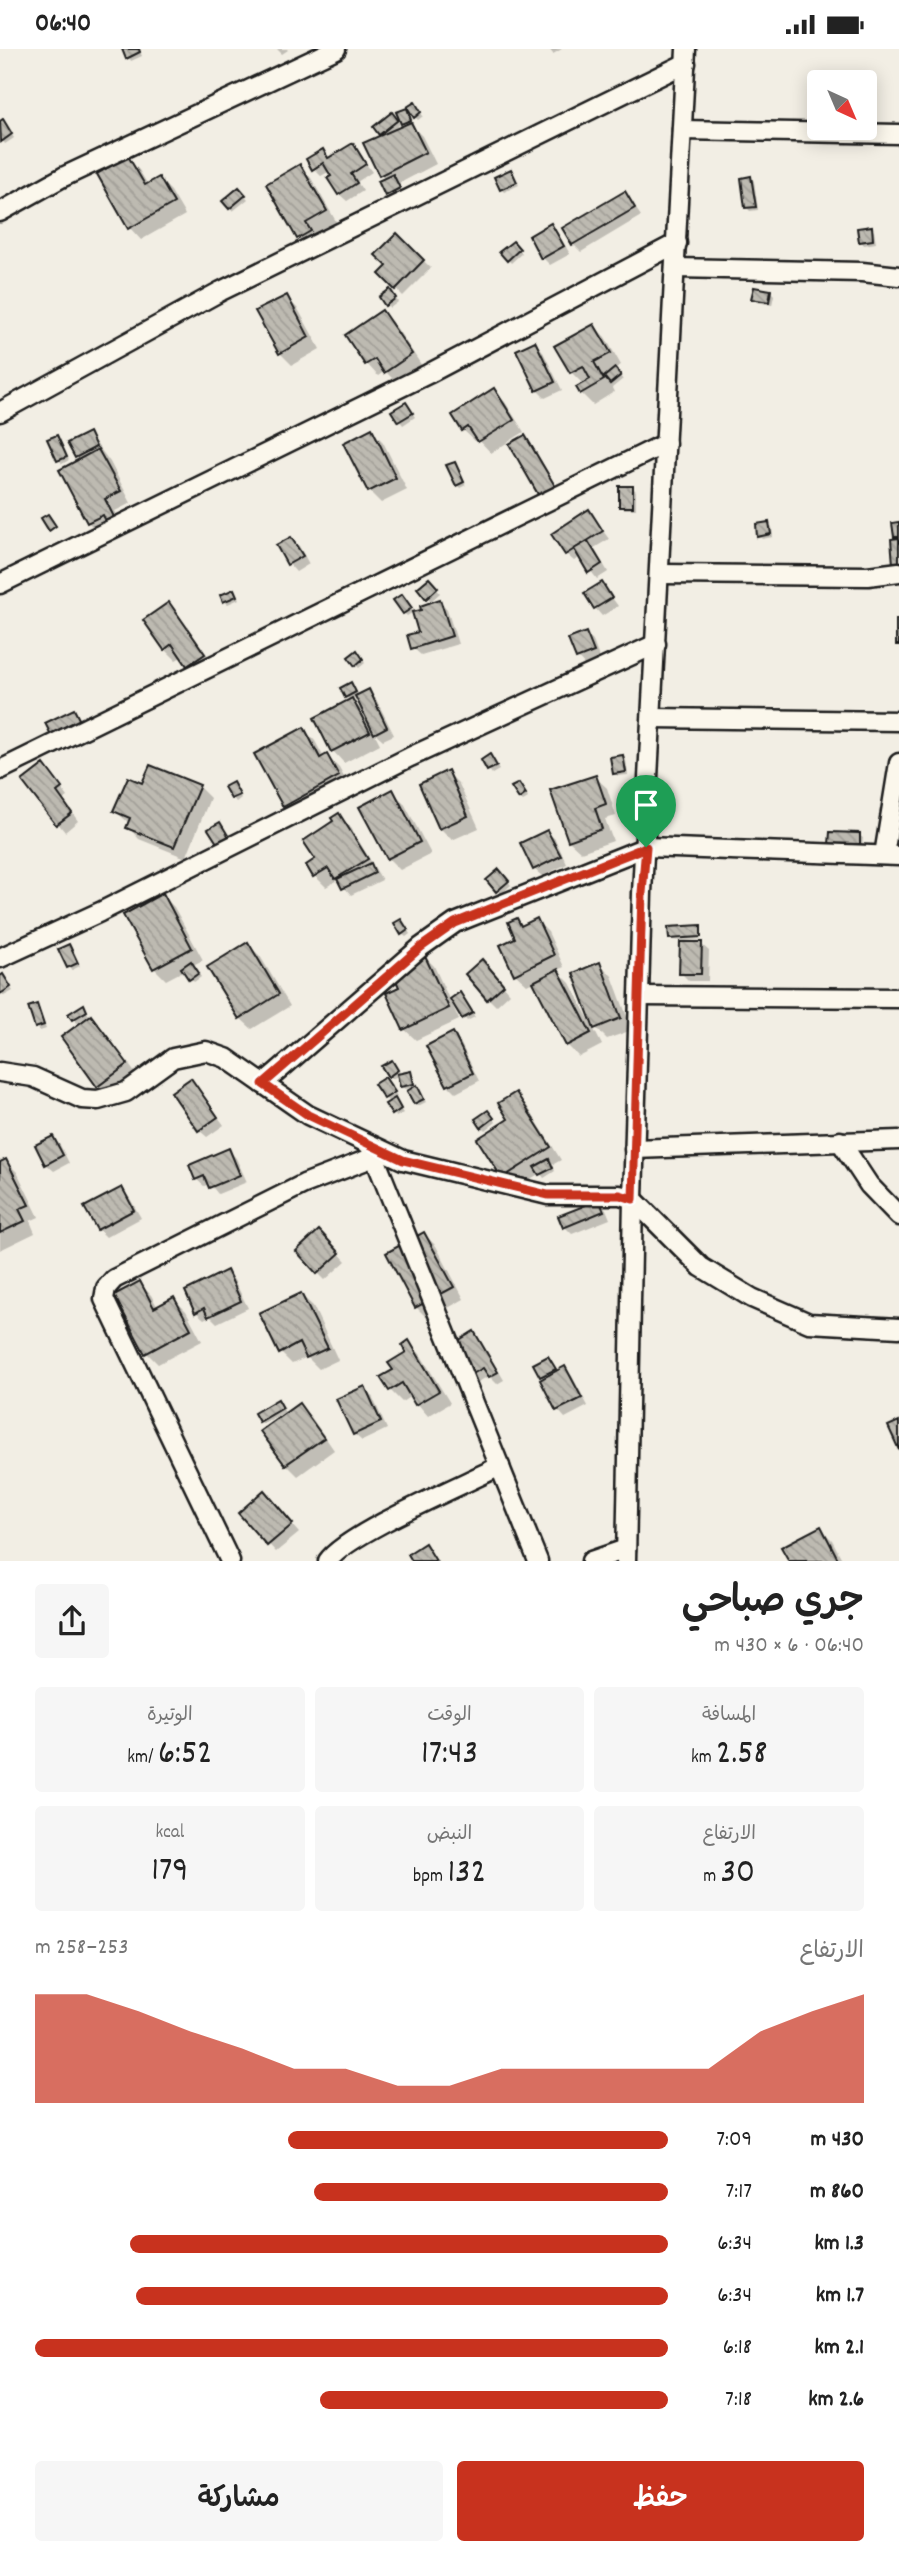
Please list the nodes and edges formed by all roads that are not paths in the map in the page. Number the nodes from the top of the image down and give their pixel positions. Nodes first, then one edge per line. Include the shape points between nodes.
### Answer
1 (336, 49) edge
2 (686, 56) edge
3 (682, 130) junction
4 (899, 134) edge
5 (0, 212) edge
6 (677, 243) junction
7 (676, 268) junction
8 (899, 276) edge
9 (0, 412) edge
10 (666, 443) junction
11 (899, 572) edge
12 (660, 574) junction
13 (0, 584) edge
14 (656, 644) junction
15 (652, 717) junction
16 (899, 721) edge
17 (899, 763) edge
18 (0, 770) edge
19 (646, 847) junction
20 (892, 856) edge
21 (0, 958) edge
22 (640, 996) junction
23 (899, 998) edge
24 (0, 1072) edge
25 (263, 1084) junction
26 (899, 1140) edge
27 (840, 1141) junction
28 (634, 1149) junction
29 (371, 1151) junction
30 (633, 1199) junction
31 (899, 1216) edge
32 (897, 1323) edge
33 (500, 1466) junction
34 (626, 1555) edge
35 (230, 1561) edge
36 (328, 1561) edge
37 (538, 1561) edge
38 (591, 1561) edge

1 - 5 street via 63,177
2 - 3 street
2 - 9 street via 221,291
3 - 4 street
3 - 6 street
6 - 7 street
6 - 13 street via 428,374
7 - 8 street
7 - 10 street
10 - 12 street
10 - 18 street
11 - 12 street via 868,576
12 - 14 street
14 - 15 street
14 - 21 street via 410,757
15 - 16 street
15 - 19 street
17 - 20 street
19 - 20 street
19 - 22 street
19 - 25 street via 455,923
22 - 23 street
22 - 28 street
24 - 25 street via 33,1077 98,1100 126,1092 173,1058 206,1051 226,1058
25 - 29 street
26 - 27 street
27 - 28 street
27 - 31 street via 869,1185
28 - 30 street
29 - 30 street via 548,1195
29 - 33 street
29 - 35 street via 114,1279 106,1288 104,1299
30 - 32 street via 701,1267 752,1298 808,1323
30 - 34 street
33 - 36 street via 375,1528 333,1553
33 - 37 street
34 - 38 street

